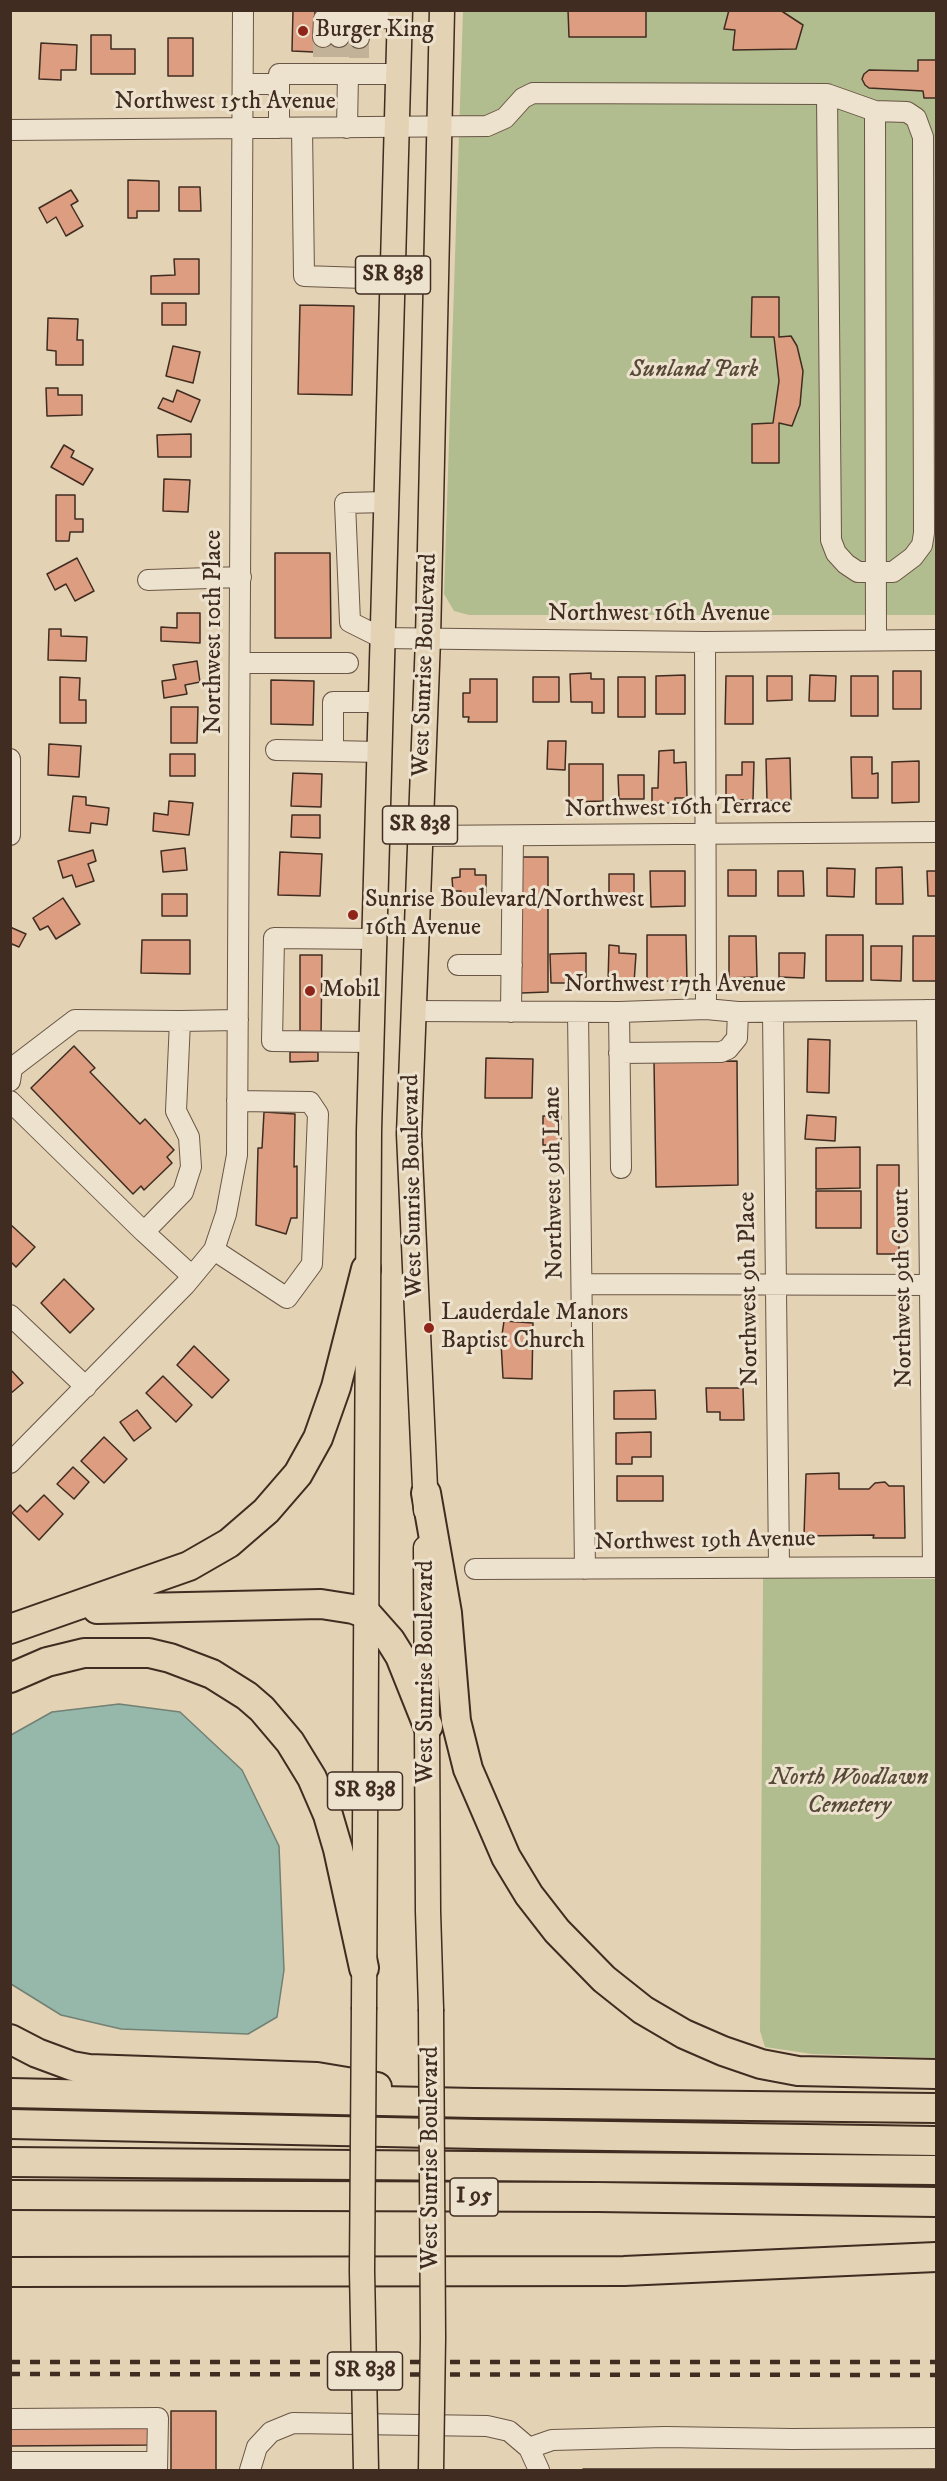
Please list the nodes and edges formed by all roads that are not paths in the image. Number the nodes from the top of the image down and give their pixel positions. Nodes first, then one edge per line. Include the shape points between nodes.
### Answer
1 (243, 10) edge
2 (442, 10) edge
3 (400, 14) edge
4 (339, 56) junction
5 (399, 74) junction
6 (243, 84) junction
7 (279, 84) junction
8 (827, 94) junction
9 (875, 111) junction
10 (279, 128) junction
11 (302, 128) junction
12 (347, 128) junction
13 (398, 128) junction
14 (439, 128) junction
15 (244, 129) junction
16 (10, 130) edge
17 (930, 152) edge
18 (393, 279) junction
19 (386, 502) junction
20 (877, 572) junction
21 (241, 577) junction
22 (148, 580) dead end
23 (382, 638) junction
24 (428, 639) junction
25 (876, 640) junction
26 (936, 640) edge
27 (705, 642) junction
28 (240, 663) junction
29 (348, 663) dead end
30 (380, 702) junction
31 (276, 750) dead end
32 (333, 751) junction
33 (379, 752) junction
34 (10, 759) edge
35 (936, 832) edge
36 (10, 835) edge
37 (705, 835) junction
38 (419, 836) junction
39 (513, 836) junction
40 (374, 939) junction
41 (458, 965) dead end
42 (512, 965) junction
43 (706, 1009) junction
44 (932, 1010) edge
45 (413, 1011) junction
46 (511, 1012) junction
47 (578, 1012) junction
48 (619, 1012) junction
49 (738, 1012) junction
50 (773, 1012) junction
51 (238, 1020) junction
52 (180, 1021) junction
53 (371, 1042) junction
54 (619, 1053) junction
55 (10, 1081) edge
56 (10, 1101) edge
57 (237, 1101) junction
58 (621, 1168) dead end
59 (144, 1232) junction
60 (214, 1250) junction
61 (366, 1269) junction
62 (192, 1276) junction
63 (583, 1284) junction
64 (775, 1284) junction
65 (933, 1285) edge
66 (10, 1315) edge
67 (86, 1388) junction
68 (10, 1463) edge
69 (426, 1493) junction
70 (779, 1566) junction
71 (935, 1567) edge
72 (475, 1569) dead end
73 (585, 1569) junction
74 (62, 1612) junction
75 (366, 1614) junction
76 (10, 1629) edge
77 (10, 1678) edge
78 (428, 1726) junction
79 (364, 1968) junction
80 (10, 2039) edge
81 (936, 2074) edge
82 (10, 2093) edge
83 (474, 2103) junction
84 (936, 2108) edge
85 (10, 2124) edge
86 (936, 2141) edge
87 (10, 2162) edge
88 (936, 2170) edge
89 (10, 2195) edge
90 (936, 2202) edge
91 (936, 2257) edge
92 (362, 2271) junction
93 (433, 2271) junction
94 (10, 2272) edge
95 (10, 2419) edge
96 (936, 2438) edge
97 (529, 2448) junction
98 (10, 2462) edge
99 (157, 2466) edge
100 (250, 2470) edge
101 (366, 2470) edge
102 (431, 2470) edge
103 (539, 2470) edge

1 - 6 street, Northwest 10th Place
2 - 14 main road, West Sunrise Boulevard / SR 838
3 - 4 street via 359,28
3 - 5 main road, West Sunrise Boulevard / SR 838
4 - 5 street
4 - 7 street via 279,74
4 - 12 street
5 - 13 main road, West Sunrise Boulevard / SR 838
6 - 7 street
6 - 15 street, Northwest 10th Place
7 - 10 street
8 - 9 street, Northwest 15th Avenue
8 - 14 street, Northwest 15th Avenue via 533,93 505,118 487,126
8 - 20 street via 830,528 836,553 846,564 858,572
9 - 17 street, Northwest 15th Avenue via 907,112 916,118
9 - 20 street
10 - 11 street, Northwest 15th Avenue
10 - 15 street, Northwest 15th Avenue
11 - 12 street, Northwest 15th Avenue
11 - 18 street via 304,276
12 - 13 street, Northwest 15th Avenue
13 - 14 street, Northwest 15th Avenue
13 - 18 main road, West Sunrise Boulevard / SR 838
14 - 24 main road, West Sunrise Boulevard / SR 838
15 - 16 street, Northwest 15th Avenue
15 - 21 street, Northwest 10th Place
17 - 20 street via 924,533 922,546 903,566 892,572
18 - 19 main road, West Sunrise Boulevard / SR 838
19 - 23 main road, West Sunrise Boulevard / SR 838
19 - 23 street via 345,503 350,622
20 - 25 street
21 - 22 street
21 - 28 street, Northwest 10th Place
23 - 24 street, Northwest 16th Avenue
23 - 30 main road, West Sunrise Boulevard / SR 838
24 - 27 street, Northwest 16th Avenue
24 - 38 main road, West Sunrise Boulevard / SR 838
25 - 26 street, Northwest 16th Avenue
25 - 27 street, Northwest 16th Avenue
27 - 37 street
28 - 29 street
28 - 51 street, Northwest 10th Place
30 - 32 street via 333,702
30 - 33 main road, West Sunrise Boulevard / SR 838
31 - 32 street
32 - 33 street
33 - 40 main road, West Sunrise Boulevard / SR 838
34 - 36 street
35 - 37 street, Northwest 16th Terrace
37 - 39 street, Northwest 16th Terrace
37 - 43 street
38 - 39 street, Northwest 16th Terrace
38 - 45 main road, West Sunrise Boulevard / SR 838
39 - 42 street
40 - 53 main road, West Sunrise Boulevard / SR 838
40 - 53 street via 274,938 272,1041
41 - 42 street
42 - 46 street
43 - 48 street, Northwest 17th Avenue
43 - 49 street, Northwest 17th Avenue
44 - 50 street, Northwest 17th Avenue
44 - 65 street, Northwest 9th Court
45 - 46 street, Northwest 17th Avenue
45 - 69 main road, West Sunrise Boulevard / SR 838 via 409,1134
46 - 47 street, Northwest 17th Avenue
47 - 48 street, Northwest 17th Avenue
47 - 63 street, Northwest 9th Lane
48 - 54 street
49 - 50 street, Northwest 17th Avenue
49 - 54 street via 737,1038 728,1050
50 - 64 street, Northwest 9th Place
51 - 52 street
51 - 57 street, Northwest 10th Place
52 - 55 street via 75,1020 12,1068
52 - 59 street via 176,1111 189,1137 191,1167 183,1192
53 - 61 main road, West Sunrise Boulevard / SR 838
54 - 58 street
56 - 59 street
57 - 60 street, Northwest 10th Place via 237,1155 226,1214
57 - 60 street via 310,1102 318,1114 312,1264 287,1298
59 - 62 street
60 - 62 street
61 - 74 highway via 326,1419 310,1455 283,1493 249,1528 189,1566
61 - 75 main road, West Sunrise Boulevard / SR 838
62 - 67 street
63 - 64 street
63 - 73 street, Northwest 9th Lane
64 - 65 street
64 - 70 street, Northwest 9th Place
65 - 71 street, Northwest 9th Court
66 - 67 street
67 - 68 street
69 - 78 main road, West Sunrise Boulevard / SR 838
69 - 81 highway via 447,1613 456,1721 468,1769 516,1877 557,1931 604,1979 644,2010 723,2051 798,2071
70 - 71 street, Northwest 19th Avenue
70 - 73 street, Northwest 19th Avenue
72 - 73 street, Northwest 19th Avenue
74 - 75 highway via 321,1604 340,1605
74 - 76 highway
75 - 78 highway via 381,1627 400,1656
75 - 79 main road, West Sunrise Boulevard / SR 838
77 - 79 highway via 47,1662 84,1653 149,1653 212,1674 247,1696 290,1742 328,1815
78 - 93 main road, West Sunrise Boulevard / SR 838, bridge
79 - 92 main road, West Sunrise Boulevard / SR 838, bridge
80 - 83 highway via 37,2053 89,2069 317,2077
82 - 83 highway
83 - 84 highway
85 - 86 highway
87 - 88 highway
89 - 90 highway, I 95
91 - 93 highway via 685,2270
92 - 93 highway
92 - 94 highway
92 - 101 main road, West Sunrise Boulevard / SR 838, bridge
93 - 102 main road, West Sunrise Boulevard / SR 838, bridge
95 - 99 street via 158,2418
96 - 97 street via 665,2437 552,2440
97 - 100 street via 509,2431 487,2426 293,2423 271,2432 257,2447
97 - 103 street
98 - 99 street

